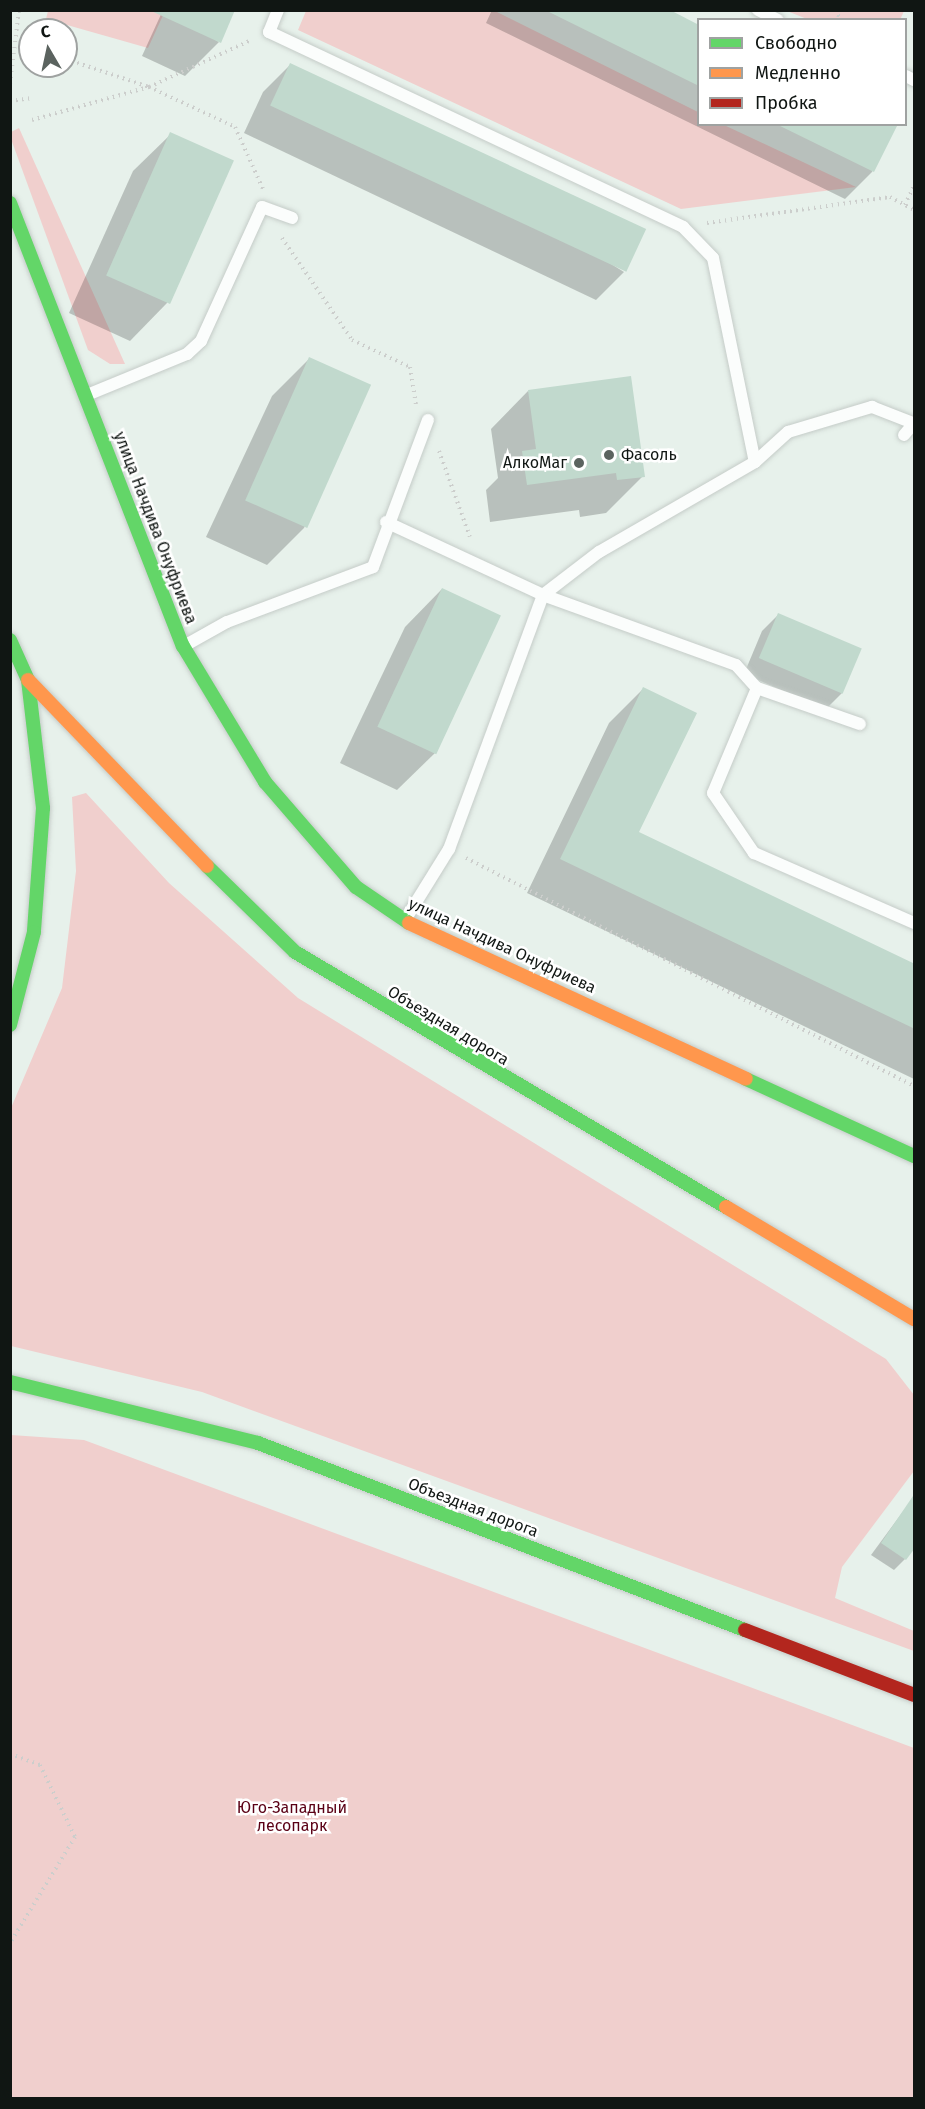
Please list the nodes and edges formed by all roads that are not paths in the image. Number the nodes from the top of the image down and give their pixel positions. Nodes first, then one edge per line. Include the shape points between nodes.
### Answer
1 (278, 10) edge
2 (758, 10) edge
3 (774, 18) edge
4 (10, 203) edge
5 (292, 218) dead end
6 (87, 395) junction
7 (428, 420) road end
8 (914, 423) edge
9 (904, 435) dead end
10 (755, 462) junction
11 (386, 522) junction
12 (543, 595) junction
13 (10, 640) edge
14 (183, 646) junction
15 (28, 680) junction
16 (757, 688) junction
17 (860, 724) dead end
18 (405, 921) junction
19 (915, 923) edge
20 (10, 1025) edge
21 (915, 1156) edge
22 (915, 1319) edge
23 (10, 1382) edge
24 (915, 1695) edge

1 - 10 lane via 268,32 683,227 713,258
2 - 3 lane
4 - 6 main road, улица Начдива Онуфриева
5 - 6 lane via 261,207 201,341 135,380
6 - 14 main road, улица Начдива Онуфриева via 135,533
7 - 11 lane
8 - 9 lane
8 - 10 lane via 872,407 788,432
10 - 12 lane via 599,552
11 - 12 lane
11 - 14 lane via 373,567 227,622
12 - 16 lane via 736,665
12 - 18 lane via 449,849
13 - 15 main road
14 - 18 main road, улица Начдива Онуфриева via 265,782 356,887
15 - 20 main road via 43,808 42,874 22,994
15 - 22 main road, Объездная дорога via 141,802 295,952
16 - 17 lane
16 - 19 lane via 713,793 754,853
18 - 21 main road, улица Начдива Онуфриева
23 - 24 main road, Объездная дорога via 258,1443

